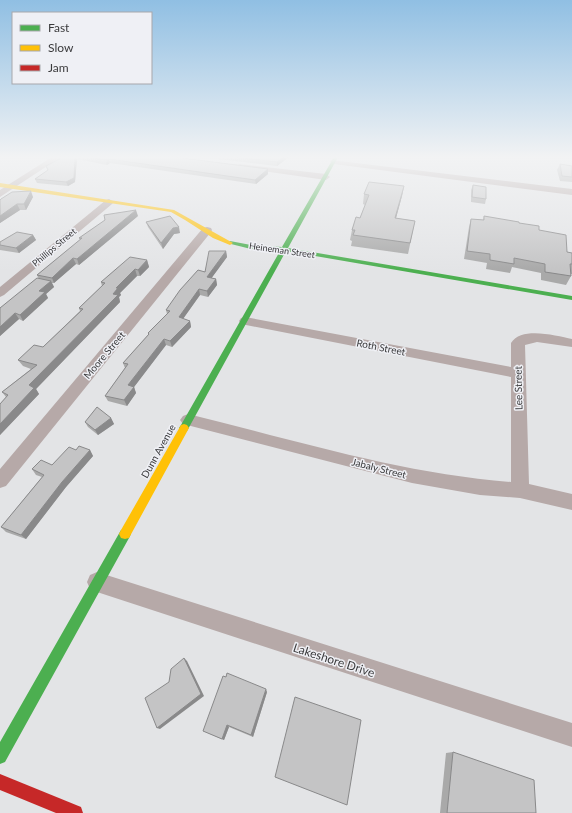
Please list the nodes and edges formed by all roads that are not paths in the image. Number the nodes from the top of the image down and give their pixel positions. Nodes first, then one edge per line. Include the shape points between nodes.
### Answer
1 (66, 195) edge
2 (316, 195) edge
3 (109, 202) junction
4 (207, 230) junction
5 (284, 250) junction
6 (0, 293) edge
7 (572, 298) edge
8 (245, 321) junction
9 (572, 343) edge
10 (517, 374) junction
11 (188, 420) junction
12 (0, 481) edge
13 (520, 490) junction
14 (572, 502) edge
15 (97, 582) junction
16 (572, 735) edge
17 (0, 757) edge
18 (0, 782) edge
19 (75, 813) edge

1 - 3 main road, Heineman Street
2 - 5 main road, Dunn Avenue
3 - 4 main road, Heineman Street via 172,211 184,215
3 - 6 street, Phillips Street
4 - 5 main road, Heineman Street via 220,239 243,245
4 - 12 street, Moore Street
5 - 7 main road, Heineman Street
5 - 8 main road, Dunn Avenue
8 - 10 street, Roth Street
8 - 11 main road, Dunn Avenue
9 - 10 street, Lee Street via 535,337 524,339 518,343
10 - 13 street, Lee Street
11 - 13 street, Jabaly Street via 412,476 480,487
11 - 15 main road, Dunn Avenue
13 - 14 street, Jabaly Street
15 - 16 street, Lakeshore Drive
15 - 17 main road, Dunn Avenue
18 - 19 main road

